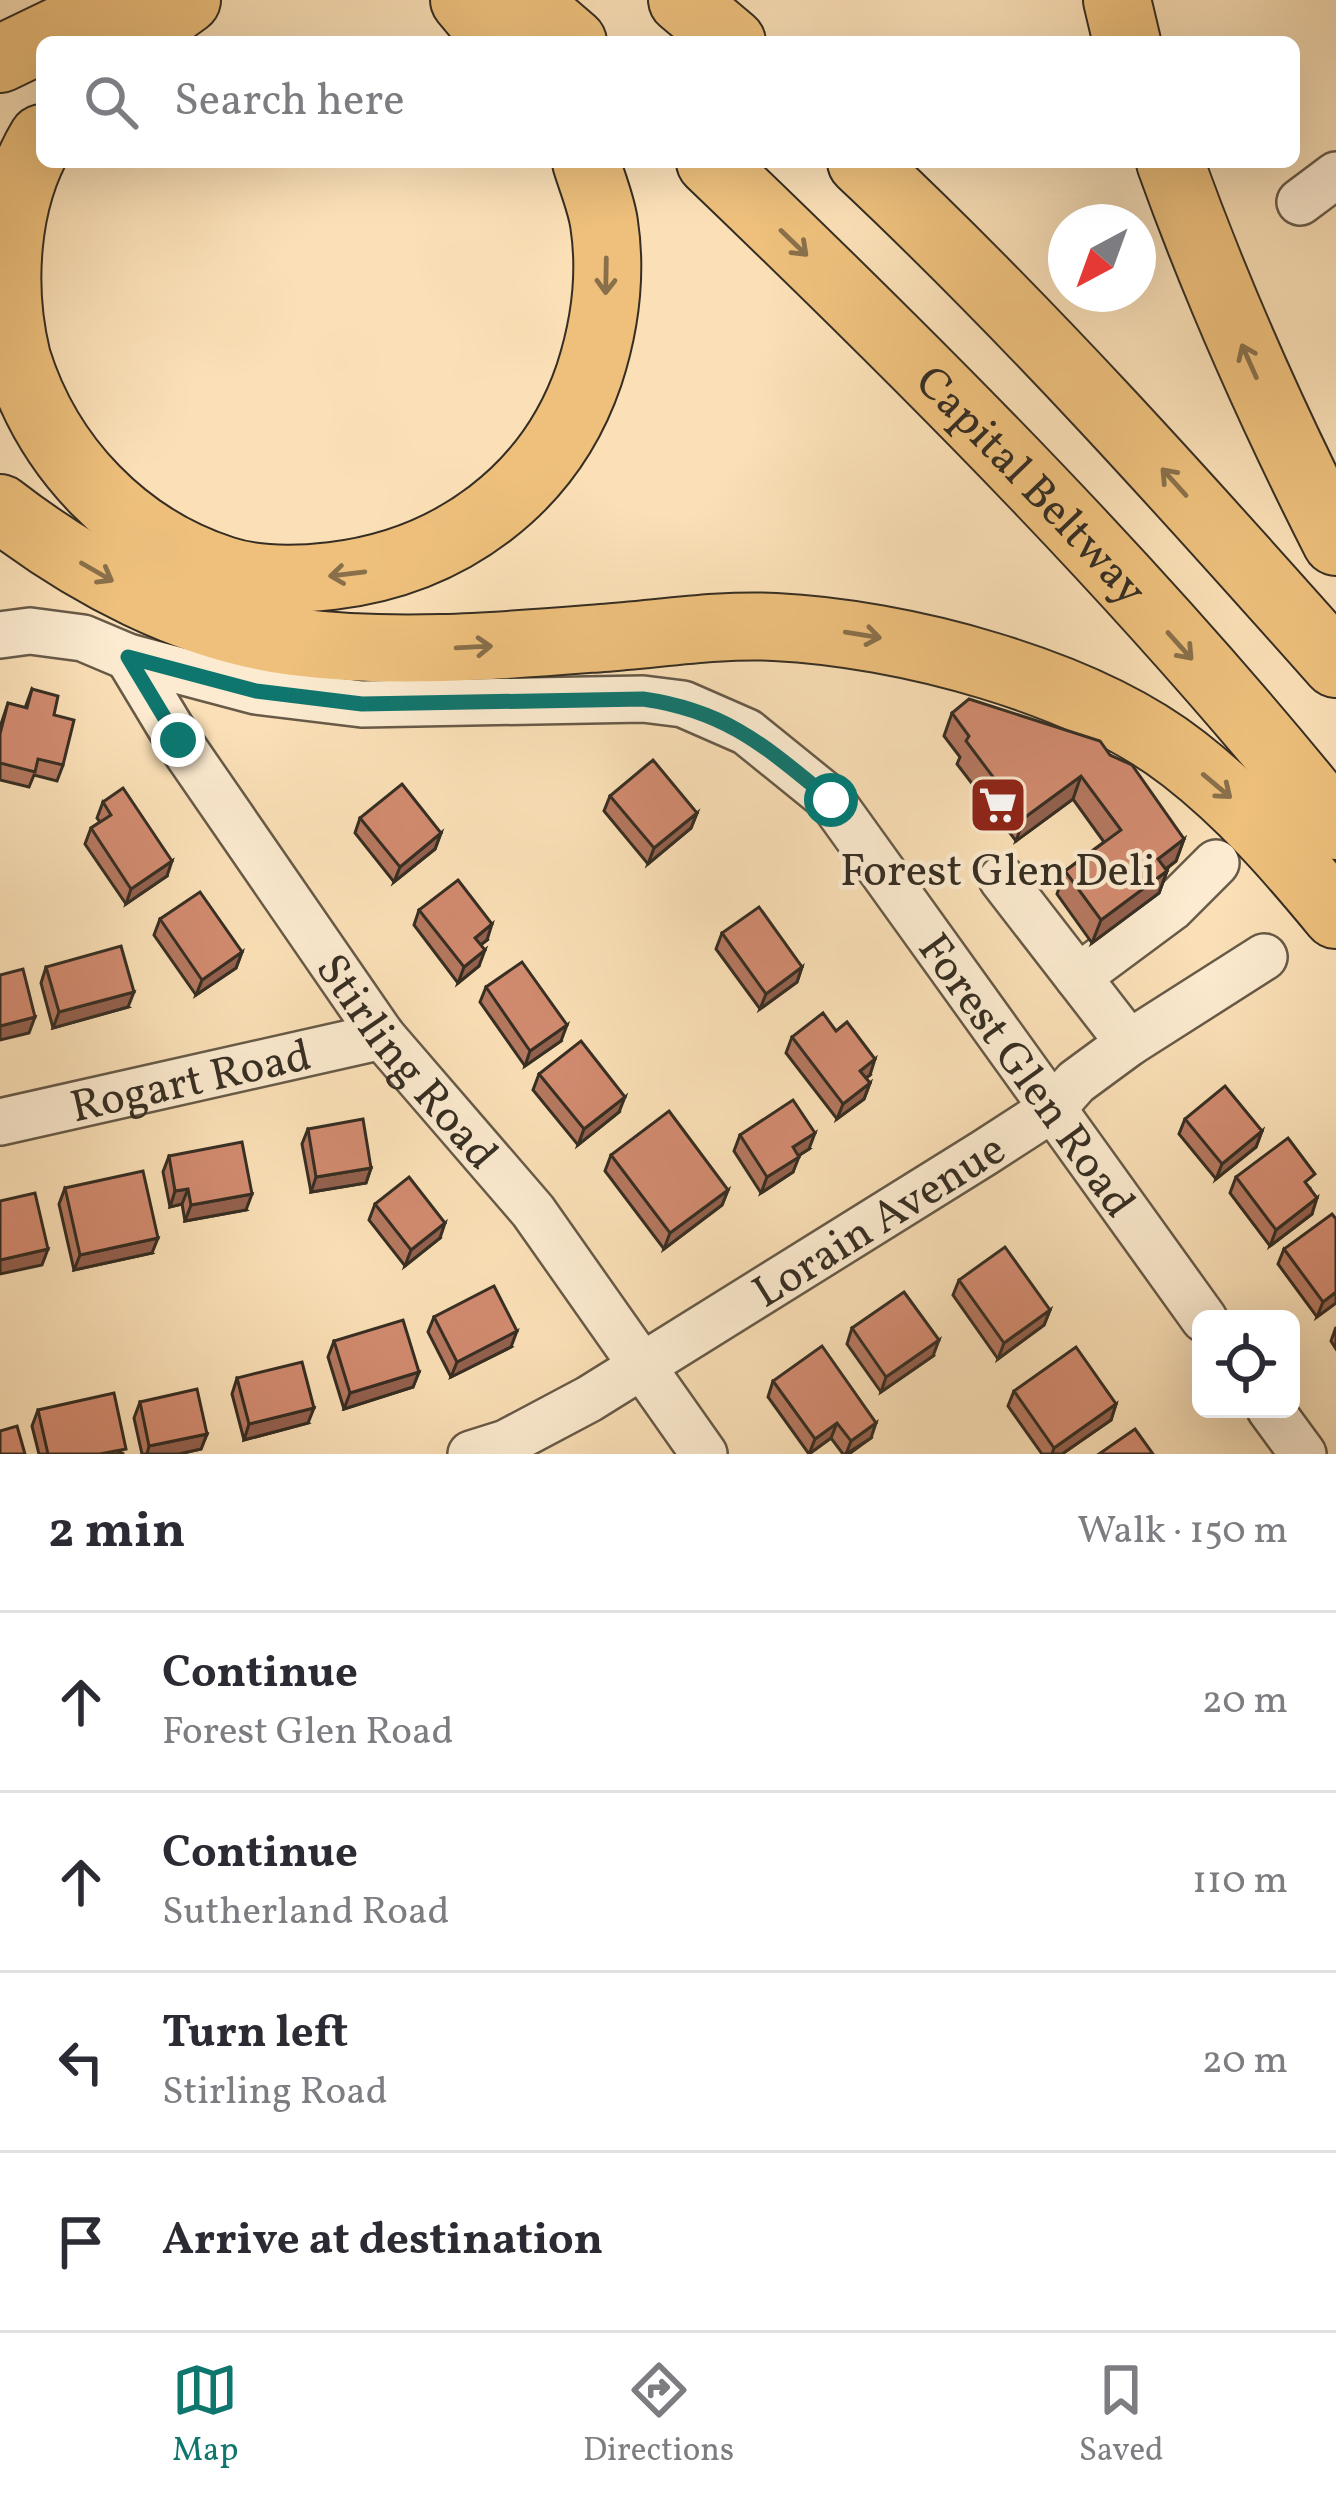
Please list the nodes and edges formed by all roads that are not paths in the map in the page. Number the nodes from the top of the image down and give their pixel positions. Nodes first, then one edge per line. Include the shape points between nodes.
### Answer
1 (123, 0) edge
2 (187, 0) edge
3 (464, 0) edge
4 (524, 0) edge
5 (687, 0) edge
6 (1117, 0) edge
7 (47, 36) edge
8 (137, 36) edge
9 (494, 36) edge
10 (566, 36) edge
11 (726, 36) edge
12 (1126, 36) edge
13 (36, 41) edge
14 (0, 58) edge
15 (36, 154) edge
16 (588, 168) edge
17 (716, 168) edge
18 (867, 168) edge
19 (1172, 168) edge
20 (0, 508) edge
21 (1336, 542) edge
22 (0, 635) edge
23 (128, 657) junction
24 (1336, 664) edge
25 (1336, 826) edge
26 (1216, 863) dead end
27 (1002, 879) dead end
28 (1336, 915) edge
29 (1264, 957) dead end
30 (1078, 977) junction
31 (382, 1036) junction
32 (1129, 1043) junction
33 (1052, 1109) junction
34 (0, 1122) edge
35 (1197, 1310) edge
36 (643, 1363) junction
37 (1277, 1418) edge
38 (471, 1454) edge
39 (704, 1454) edge
40 (1303, 1454) edge

1 - 7 highway
2 - 8 highway
3 - 9 highway
4 - 10 highway
5 - 11 highway
6 - 12 highway
13 - 14 highway
16 -> 15 highway via 604,220 601,338 578,406 542,465 498,509 447,542 377,570 294,580 228,572 168,547 113,510 68,459 28,393 11,337 5,270 14,207
17 -> 25 highway, Capital Beltway via 1090,544
24 -> 18 highway via 1166,473
21 -> 19 highway via 1225,308
20 -> 28 highway via 116,583 198,618 290,641 468,648 769,626 933,649 1032,680 1180,756 1246,811
22 - 23 street, Forest Glen Road via 83,638
23 - 31 street, Stirling Road
23 - 33 street, Forest Glen Road via 256,691 362,704 643,699 682,704 747,732 831,800
26 - 30 street via 1171,908
27 - 30 street
29 - 32 street, Lorain Avenue
30 - 32 street
31 - 34 street, Rogart Road
31 - 36 street, Stirling Road via 533,1211
32 - 33 street, Lorain Avenue
33 - 35 street, Forest Glen Road
33 - 36 street, Lorain Avenue
36 - 38 street, Lorain Avenue via 568,1410
36 - 39 street, Stirling Road
37 - 40 street

